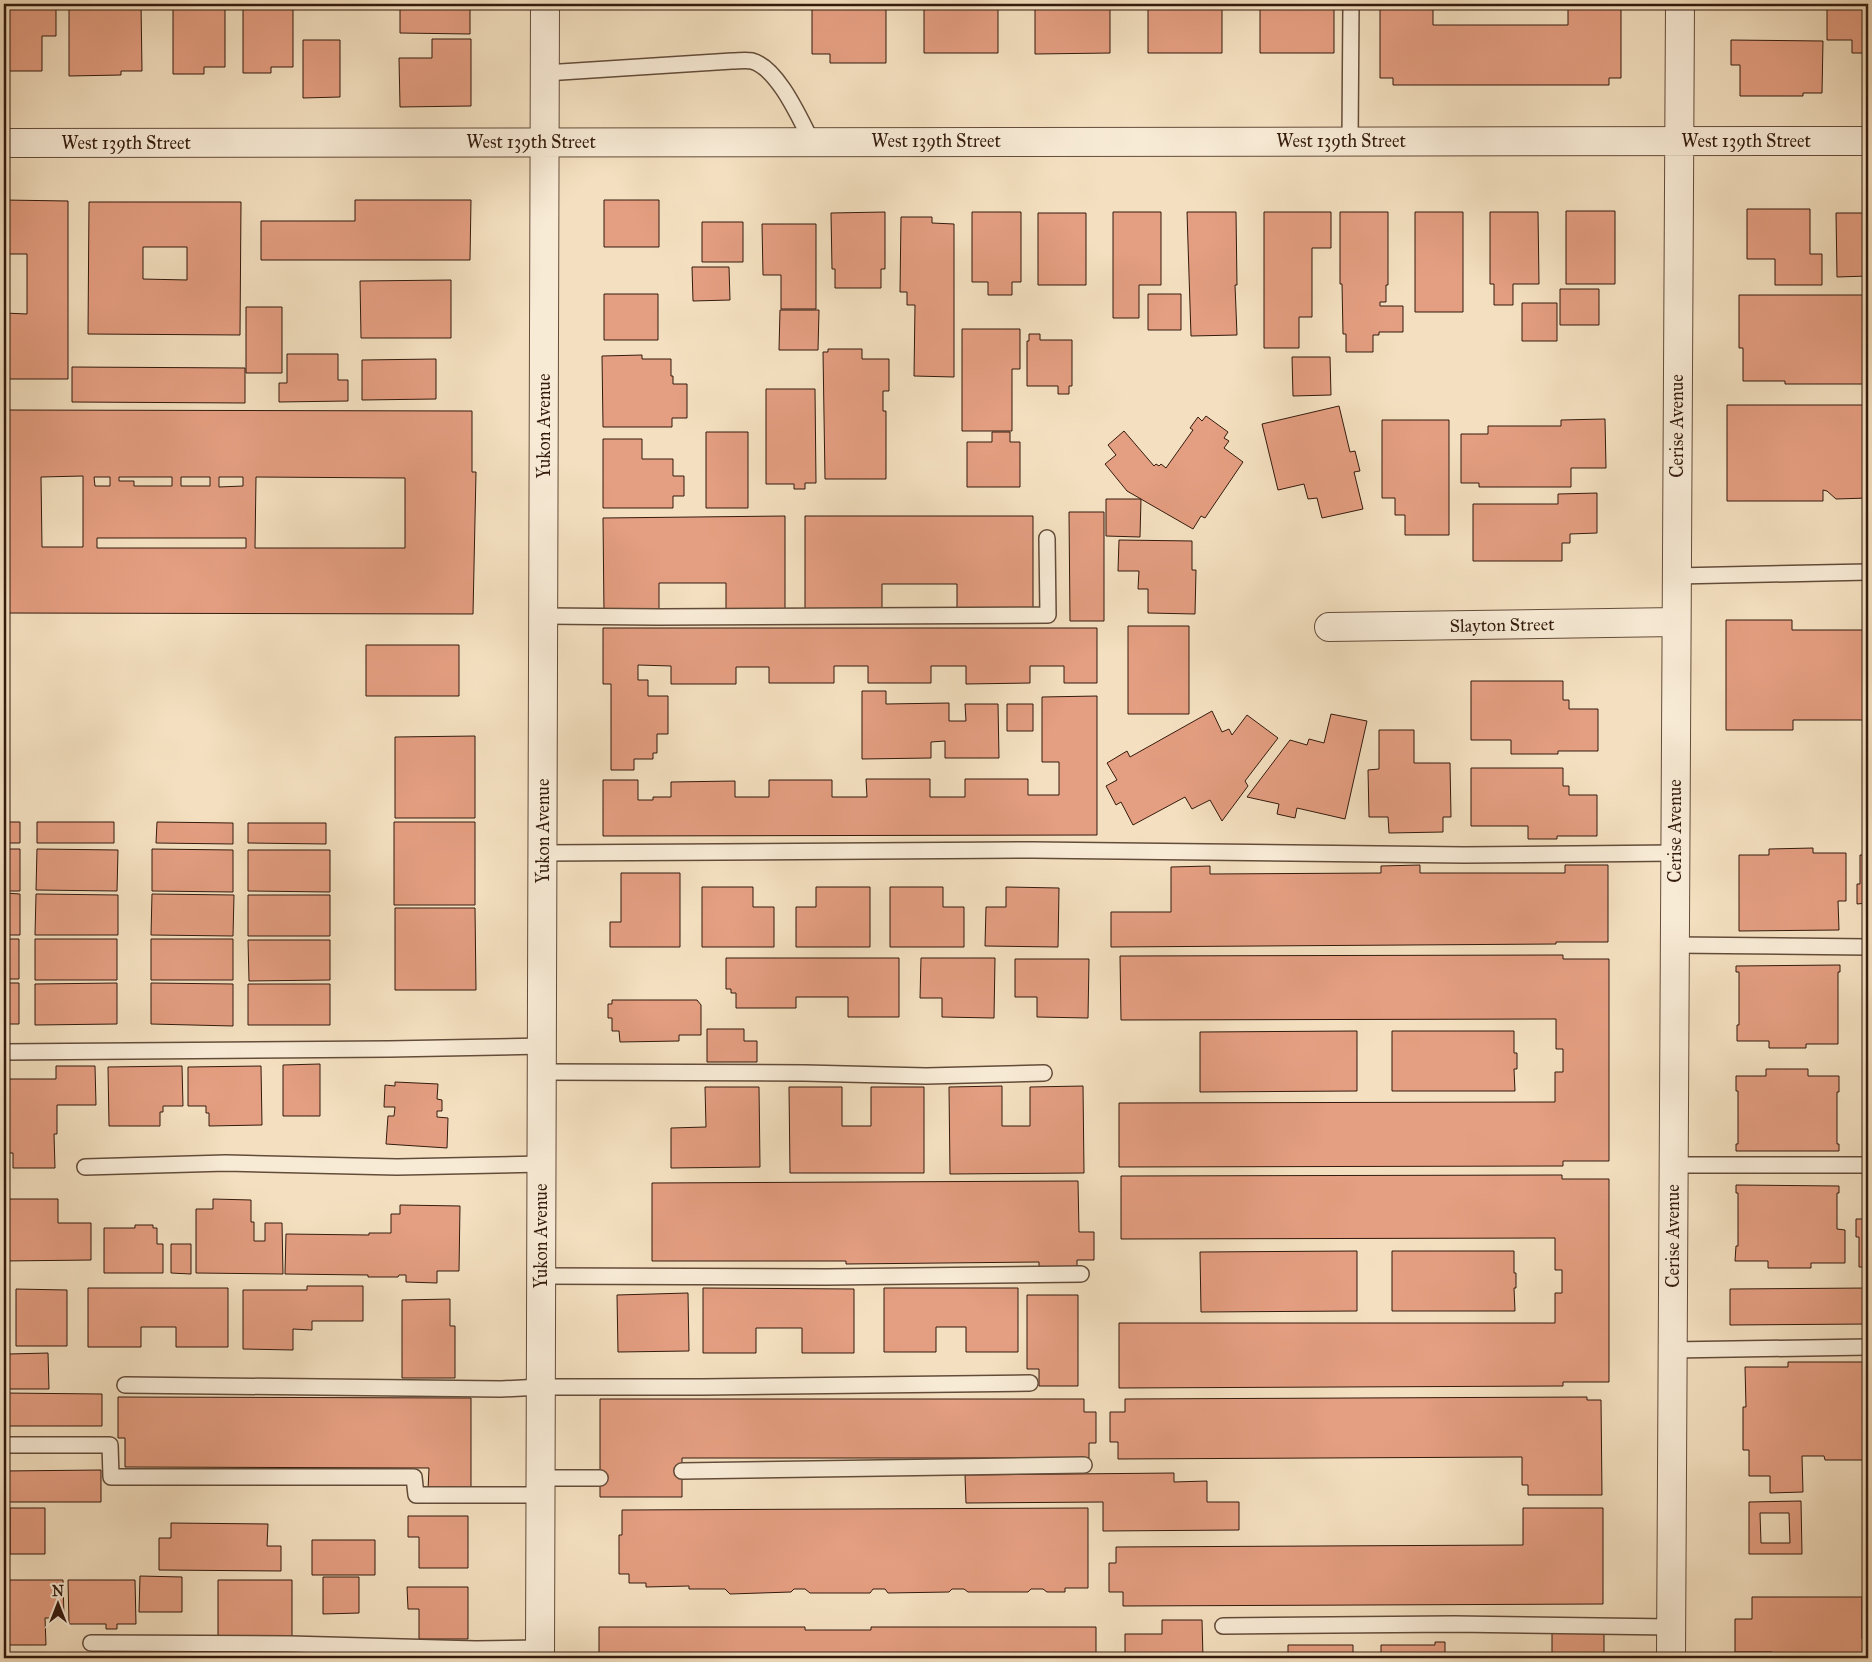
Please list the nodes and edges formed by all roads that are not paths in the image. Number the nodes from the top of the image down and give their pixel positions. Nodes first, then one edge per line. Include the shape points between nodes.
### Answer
1 (545, 4) edge
2 (1351, 4) edge
3 (1680, 4) edge
4 (545, 73) junction
5 (1350, 141) junction
6 (1680, 141) junction
7 (1868, 141) edge
8 (545, 142) junction
9 (812, 142) junction
10 (4, 143) edge
11 (1047, 538) dead end
12 (1868, 572) edge
13 (1676, 576) junction
14 (544, 616) junction
15 (1676, 622) junction
16 (1329, 627) dead end
17 (1674, 853) junction
18 (542, 854) junction
19 (1674, 946) junction
20 (1868, 947) edge
21 (542, 1046) junction
22 (4, 1052) edge
23 (542, 1072) junction
24 (1044, 1073) dead end
25 (542, 1164) junction
26 (1673, 1165) junction
27 (1868, 1165) edge
28 (85, 1167) dead end
29 (1081, 1274) dead end
30 (541, 1276) junction
31 (1868, 1347) edge
32 (1672, 1350) junction
33 (1030, 1383) dead end
34 (125, 1385) dead end
35 (541, 1387) junction
36 (8, 1445) dead end
37 (1084, 1465) dead end
38 (682, 1471) dead end
39 (600, 1478) dead end
40 (540, 1487) junction
41 (1223, 1626) dead end
42 (1671, 1627) junction
43 (91, 1643) dead end
44 (353, 1652) edge
45 (540, 1653) edge
46 (1671, 1658) edge

1 - 4 street, Yukon Avenue
2 - 5 lane
3 - 6 street, Cerise Avenue
4 - 8 street, Yukon Avenue
4 - 9 lane via 752,62 767,70 790,99
5 - 6 street, West 139th Street
5 - 9 street, West 139th Street
6 - 7 street, West 139th Street
6 - 13 street, Cerise Avenue
8 - 9 street, West 139th Street
8 - 10 street, West 139th Street
8 - 14 street, Yukon Avenue
11 - 14 lane via 1048,615
12 - 13 lane
13 - 15 street, Cerise Avenue
14 - 18 street, Yukon Avenue
15 - 16 street, Slayton Street
15 - 17 street, Cerise Avenue
17 - 18 lane via 1464,855 1032,850
17 - 19 street, Cerise Avenue
18 - 21 street, Yukon Avenue
19 - 20 lane
19 - 26 street, Cerise Avenue
21 - 22 lane
21 - 23 street, Yukon Avenue
23 - 24 lane via 926,1076
23 - 25 street, Yukon Avenue
25 - 28 lane via 397,1167 226,1162
25 - 30 street, Yukon Avenue
26 - 27 lane
26 - 32 street, Cerise Avenue
29 - 30 lane
30 - 35 street, Yukon Avenue
31 - 32 lane
32 - 42 street, Cerise Avenue
33 - 35 lane
34 - 35 lane
35 - 40 street, Yukon Avenue
36 - 40 lane via 110,1445 111,1477 414,1477 416,1495
37 - 38 lane
39 - 40 lane
40 - 45 street, Yukon Avenue
41 - 42 lane via 1454,1624
42 - 46 street, Cerise Avenue
43 - 44 lane
44 - 45 lane via 476,1649

